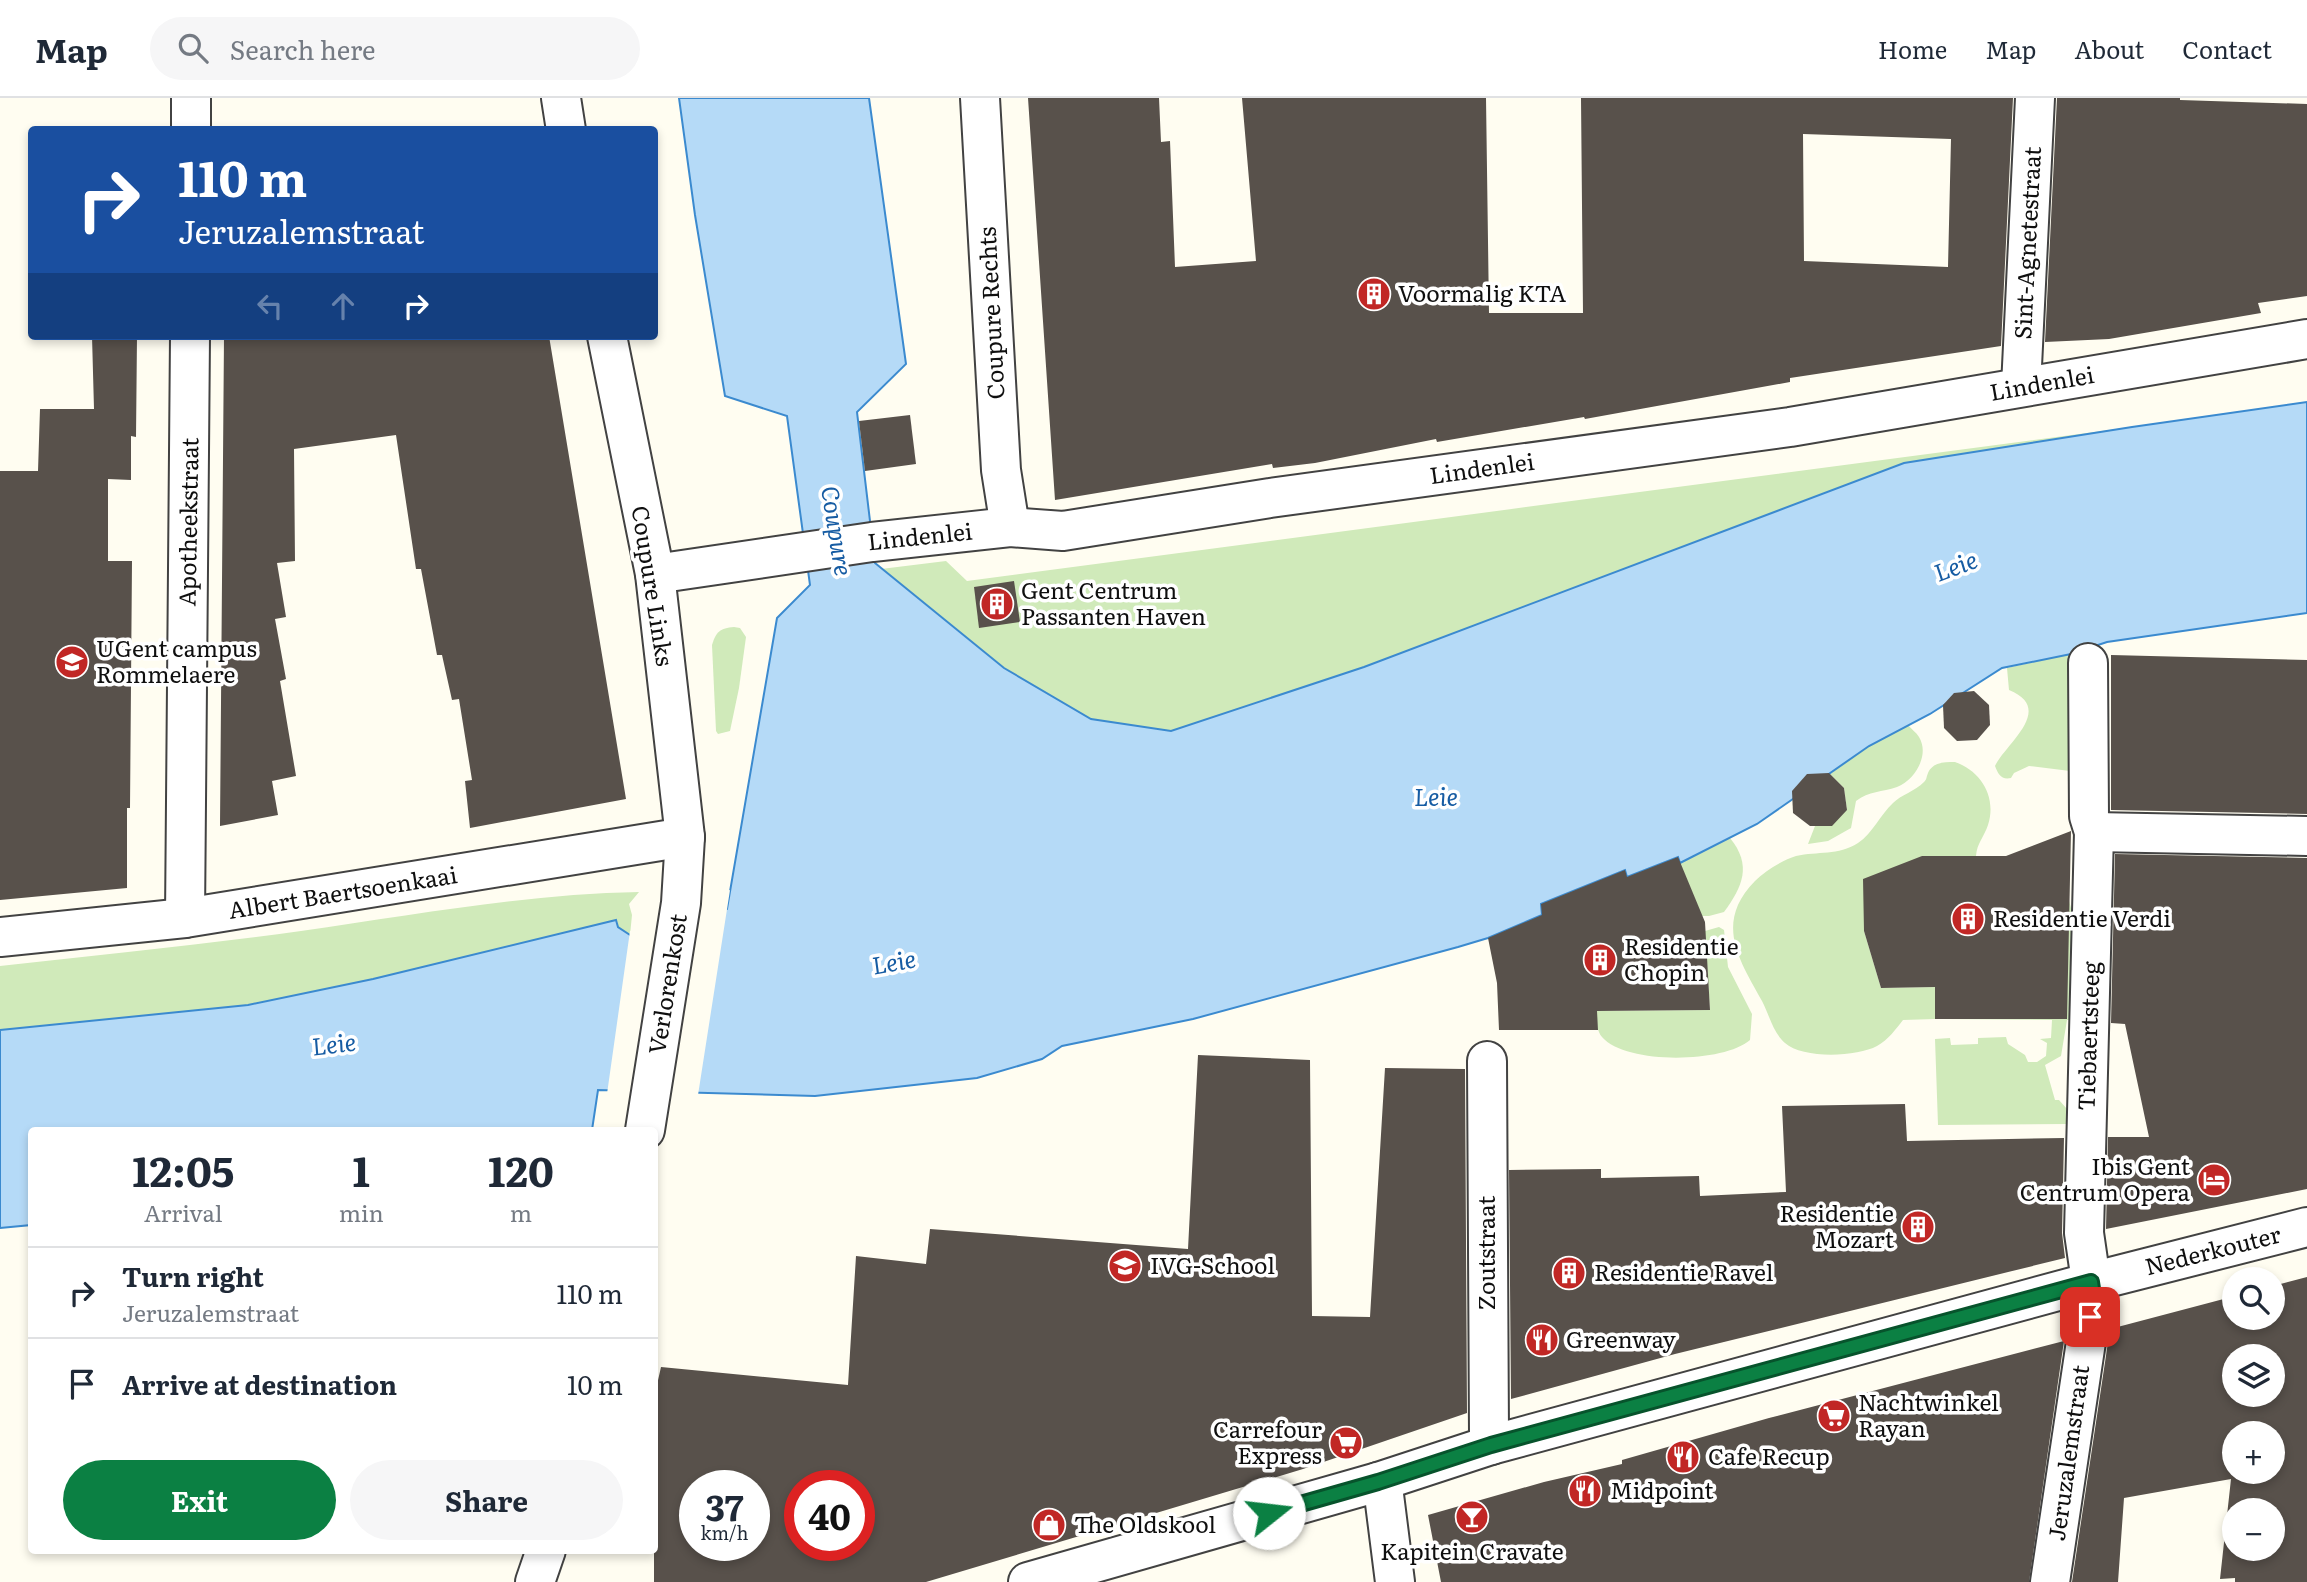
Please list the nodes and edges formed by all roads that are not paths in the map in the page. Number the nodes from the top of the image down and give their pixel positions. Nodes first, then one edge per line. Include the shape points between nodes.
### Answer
1 (191, 98) edge
2 (561, 98) edge
3 (980, 98) edge
4 (2035, 98) edge
5 (191, 126) edge
6 (565, 126) edge
7 (2307, 339) edge
8 (190, 340) edge
9 (608, 340) edge
10 (2021, 387) junction
11 (1010, 527) junction
12 (654, 574) junction
13 (2088, 663) dead end
14 (2094, 832) junction
15 (2307, 836) edge
16 (685, 837) junction
17 (185, 918) junction
18 (0, 937) edge
19 (1487, 1061) dead end
20 (648, 1113) edge
21 (2307, 1227) edge
22 (2091, 1282) junction
23 (1491, 1445) junction
24 (1378, 1482) junction
25 (545, 1554) edge
26 (535, 1582) edge
27 (1028, 1582) edge
28 (1395, 1582) edge
29 (2050, 1582) edge

1 - 5 street
2 - 6 street
3 - 11 street, Coupure Rechts via 1001,470
4 - 10 street, Sint-Agnetestraat
7 - 10 street, Lindenlei
8 - 17 street, Apotheekstraat
9 - 12 street, Coupure Links
10 - 11 street, Lindenlei via 1790,427 1063,531
11 - 12 street, Lindenlei
12 - 16 street, Coupure Links
13 - 14 street, Tiebaertsteeg via 2089,816
14 - 15 street
14 - 22 street, Tiebaertsteeg via 2084,1233
16 - 17 street, Albert Baertsoenkaai
16 - 20 street, Verlorenkost via 681,902
17 - 18 street, Albert Baertsoenkaai
19 - 23 street, Zoutstraat
21 - 22 street, Nederkouter
22 - 23 street, Nederkouter
22 - 29 street, Jeruzalemstraat via 2093,1295
23 - 24 street, Nederkouter
24 - 27 street, Nederkouter
24 - 28 street via 1384,1495
25 - 26 street

